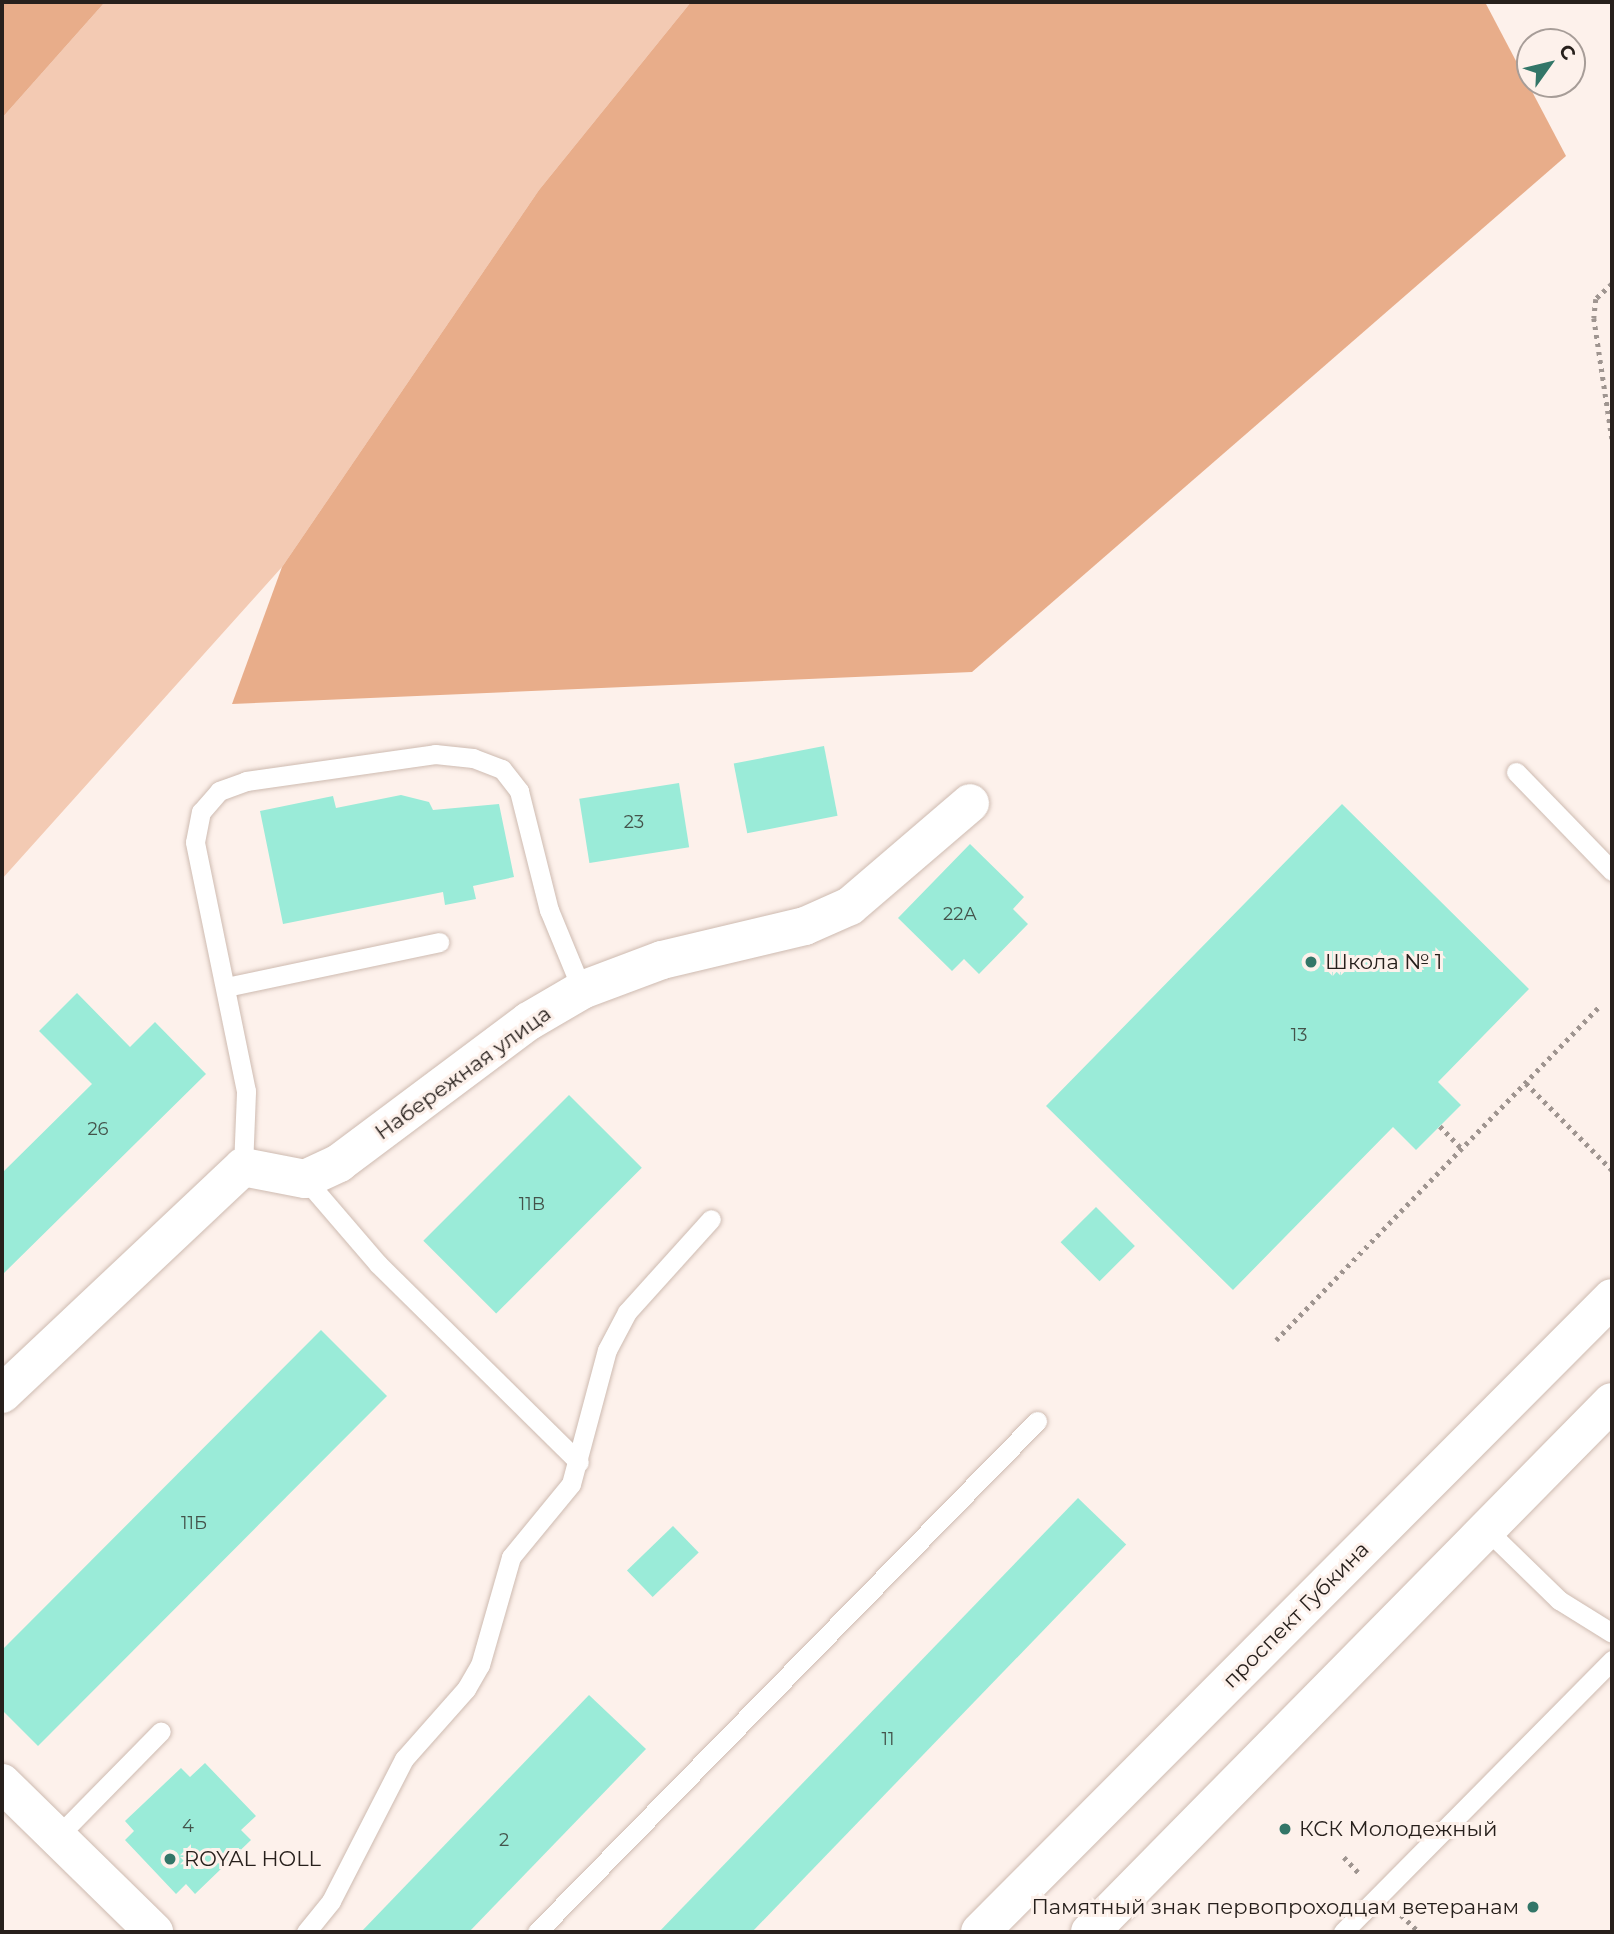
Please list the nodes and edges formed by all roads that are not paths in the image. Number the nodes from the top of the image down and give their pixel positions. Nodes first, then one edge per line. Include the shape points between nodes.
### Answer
1 (1516, 772) dead end
2 (970, 803) dead end
3 (1612, 871) edge
4 (439, 942) dead end
5 (226, 987) junction
6 (582, 990) junction
7 (243, 1167) junction
8 (305, 1179) junction
9 (711, 1219) dead end
10 (1612, 1298) edge
11 (2, 1394) edge
12 (1612, 1402) edge
13 (1037, 1421) dead end
14 (579, 1462) junction
15 (1486, 1529) junction
16 (1612, 1633) edge
17 (1612, 1660) edge
18 (160, 1731) dead end
19 (2, 1783) edge
20 (57, 1837) junction
21 (154, 1932) edge
22 (306, 1932) edge
23 (537, 1932) edge
24 (980, 1932) edge
25 (1090, 1932) edge
26 (1343, 1932) edge

1 - 3 lane
2 - 6 main road, Набережная улица via 850,906 805,926 662,960
4 - 5 lane
5 - 6 lane via 195,842 201,812 219,790 246,781 435,754 473,758 502,769 519,791 549,910
5 - 7 lane via 246,1091
6 - 8 main road, Набережная улица via 529,1021 339,1163
7 - 8 main road
7 - 11 main road
8 - 14 lane via 378,1264
9 - 14 lane via 627,1312 607,1350
10 - 24 main road, проспект Губкина
12 - 15 main road
13 - 23 lane
14 - 22 lane via 571,1484 511,1557 480,1665 466,1689 404,1759 331,1901
15 - 16 lane via 1559,1600
15 - 25 main road
17 - 26 lane
18 - 20 lane
19 - 20 main road
20 - 21 main road

